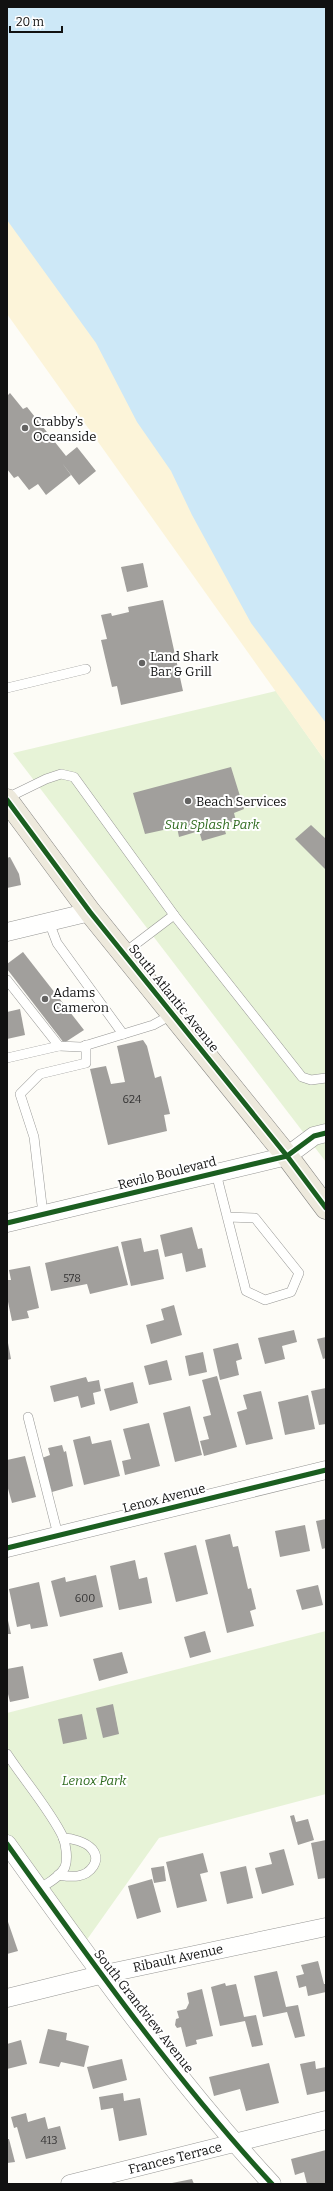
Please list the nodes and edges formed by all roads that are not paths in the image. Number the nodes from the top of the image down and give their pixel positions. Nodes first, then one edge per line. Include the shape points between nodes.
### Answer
1 (86, 669) dead end
2 (7, 688) edge
3 (7, 799) edge
4 (90, 912) junction
5 (174, 915) junction
6 (49, 922) junction
7 (7, 932) edge
8 (124, 953) junction
9 (7, 980) edge
10 (173, 1014) junction
11 (123, 1034) junction
12 (86, 1045) junction
13 (59, 1046) junction
14 (7, 1058) edge
15 (326, 1078) edge
16 (326, 1133) edge
17 (288, 1156) junction
18 (216, 1173) junction
19 (326, 1208) edge
20 (43, 1214) junction
21 (227, 1217) junction
22 (7, 1223) edge
23 (28, 1417) dead end
24 (326, 1470) edge
25 (58, 1535) junction
26 (7, 1548) edge
27 (7, 1754) edge
28 (63, 1838) junction
29 (7, 1844) edge
30 (58, 1875) junction
31 (39, 1889) junction
32 (326, 1927) edge
33 (100, 1975) junction
34 (7, 1998) edge
35 (326, 2120) edge
36 (235, 2144) junction
37 (70, 2184) edge
38 (272, 2184) edge

1 - 2 lane
3 - 4 main road, South Atlantic Avenue
3 - 5 lane via 61,774 74,777
4 - 6 street
4 - 8 main road, South Atlantic Avenue
5 - 8 lane
5 - 15 lane via 302,1077 311,1080
6 - 7 street
6 - 11 lane via 57,943
8 - 10 main road, South Atlantic Avenue
9 - 13 lane
10 - 11 lane via 153,1025
10 - 17 main road, South Atlantic Avenue
11 - 12 lane
12 - 13 lane
12 - 20 lane via 86,1063 40,1074 20,1094 34,1137
13 - 14 lane
16 - 17 street, Revilo Boulevard via 314,1136
17 - 18 street, Revilo Boulevard
17 - 19 main road, South Atlantic Avenue
18 - 20 street, Revilo Boulevard
18 - 21 lane
20 - 22 street, Revilo Boulevard
21 - 21 lane via 246,1291 265,1300 291,1292 299,1273 255,1218
23 - 25 lane
24 - 25 street, Lenox Avenue
25 - 26 street, Lenox Avenue
27 - 28 lane
28 - 30 lane via 67,1851 65,1866
28 - 30 lane via 82,1843 92,1849 96,1859 94,1867 86,1873 78,1876
29 - 31 street, South Grandview Avenue
30 - 31 lane
31 - 33 street, South Grandview Avenue
32 - 33 street, Ribault Avenue
33 - 34 street, Ribault Avenue
33 - 36 street, South Grandview Avenue
35 - 36 street, Frances Terrace
36 - 37 street, Frances Terrace
36 - 38 street, South Grandview Avenue

